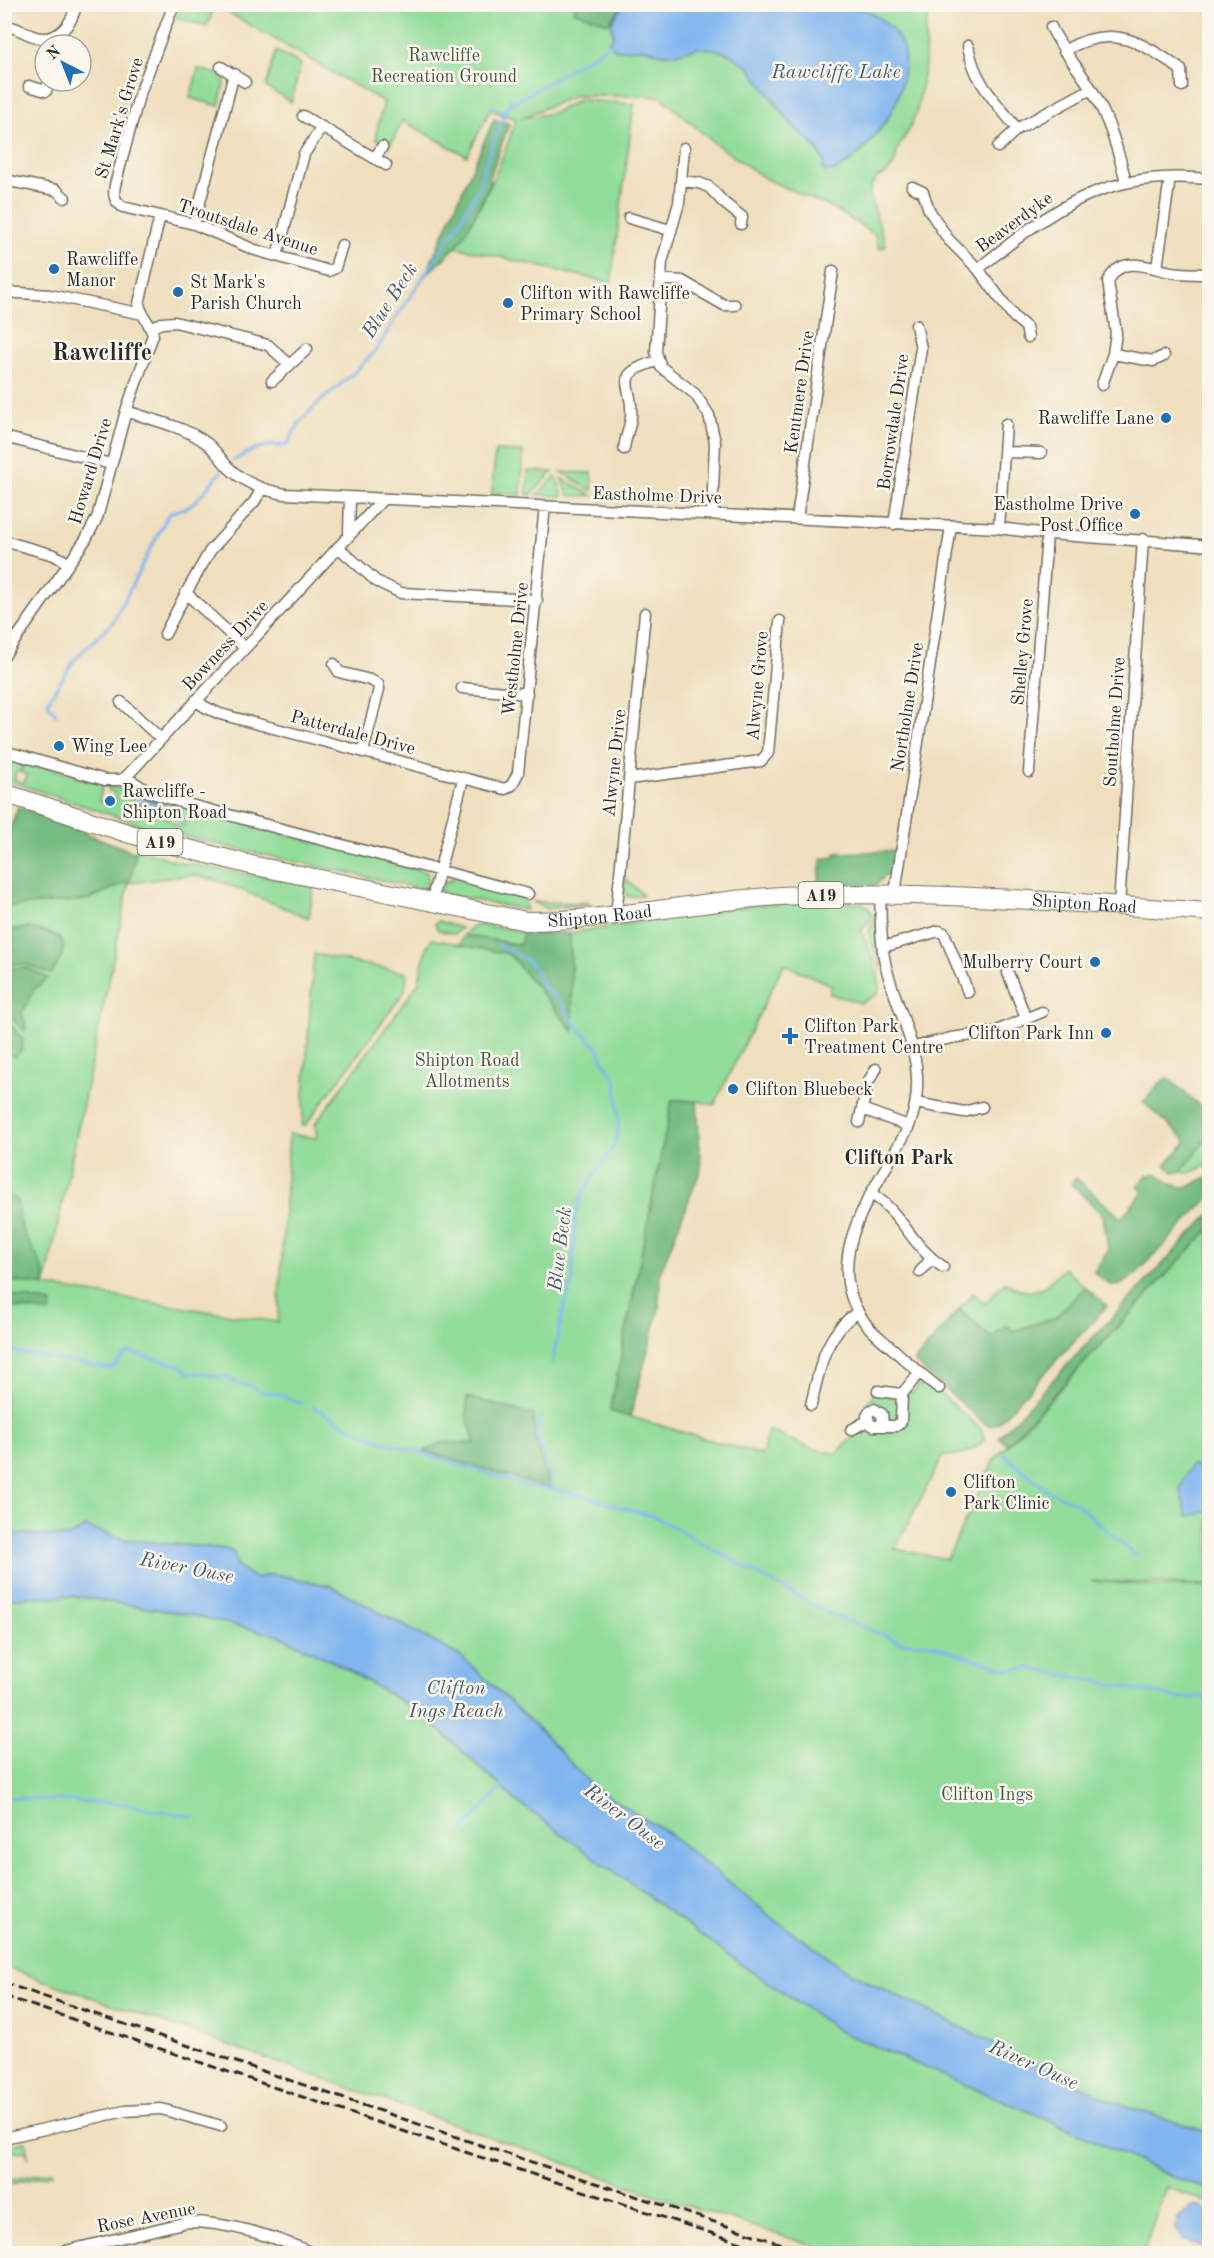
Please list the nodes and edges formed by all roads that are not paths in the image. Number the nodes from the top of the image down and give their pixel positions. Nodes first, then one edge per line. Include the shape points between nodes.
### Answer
1 (76, 4) edge
2 (174, 4) edge
3 (4, 26) edge
4 (1052, 27) dead end
5 (61, 33) edge
6 (33, 36) edge
7 (968, 46) dead end
8 (1064, 51) junction
9 (221, 67) dead end
10 (234, 74) junction
11 (245, 82) dead end
12 (29, 86) dead end
13 (1182, 86) dead end
14 (33, 87) edge
15 (1091, 88) junction
16 (303, 116) dead end
17 (322, 127) junction
18 (1017, 129) junction
19 (382, 147) dead end
20 (998, 147) dead end
21 (684, 148) dead end
22 (375, 158) junction
23 (386, 165) dead end
24 (1170, 178) junction
25 (1209, 179) edge
26 (4, 180) edge
27 (682, 181) junction
28 (1126, 182) junction
29 (912, 187) dead end
30 (65, 198) dead end
31 (160, 216) junction
32 (744, 218) dead end
33 (629, 219) dead end
34 (194, 224) junction
35 (670, 230) junction
36 (342, 245) dead end
37 (277, 256) junction
38 (1157, 268) junction
39 (978, 269) junction
40 (833, 271) dead end
41 (1209, 274) edge
42 (660, 279) junction
43 (4, 292) edge
44 (727, 307) dead end
45 (143, 314) junction
46 (916, 325) dead end
47 (151, 327) junction
48 (1028, 337) dead end
49 (308, 349) dead end
50 (1113, 354) junction
51 (1164, 356) dead end
52 (657, 361) junction
53 (290, 365) junction
54 (272, 381) dead end
55 (1102, 385) dead end
56 (126, 411) junction
57 (1006, 424) dead end
58 (4, 437) edge
59 (622, 443) dead end
60 (1005, 452) junction
61 (1041, 453) dead end
62 (111, 464) junction
63 (262, 489) junction
64 (350, 498) junction
65 (382, 500) junction
66 (545, 506) junction
67 (712, 514) junction
68 (797, 518) junction
69 (894, 524) junction
70 (951, 526) junction
71 (999, 528) junction
72 (349, 534) junction
73 (1047, 535) junction
74 (1143, 539) junction
75 (4, 541) edge
76 (1209, 546) edge
77 (338, 547) junction
78 (68, 562) junction
79 (186, 593) junction
80 (537, 600) junction
81 (645, 613) dead end
82 (780, 621) dead end
83 (165, 634) dead end
84 (245, 648) junction
85 (6, 650) edge
86 (335, 671) dead end
87 (462, 688) dead end
88 (527, 694) junction
89 (196, 700) junction
90 (121, 702) dead end
91 (161, 739) junction
92 (4, 751) edge
93 (363, 752) junction
94 (1029, 772) dead end
95 (126, 777) junction
96 (463, 779) junction
97 (629, 779) junction
98 (505, 789) joint
99 (4, 793) edge
100 (438, 869) junction
101 (887, 893) junction
102 (528, 894) dead end
103 (431, 903) junction
104 (1119, 906) junction
105 (1209, 912) edge
106 (616, 916) junction
107 (883, 947) junction
108 (1008, 973) dead end
109 (968, 992) dead end
110 (1042, 1012) dead end
111 (1026, 1018) junction
112 (914, 1047) junction
113 (876, 1069) dead end
114 (916, 1103) junction
115 (982, 1107) dead end
116 (862, 1109) junction
117 (859, 1122) dead end
118 (909, 1126) junction
119 (872, 1194) junction
120 (931, 1259) junction
121 (943, 1267) dead end
122 (920, 1272) dead end
123 (858, 1312) junction
124 (919, 1373) junction
125 (939, 1388) dead end
126 (878, 1391) dead end
127 (904, 1391) junction
128 (811, 1405) dead end
129 (851, 1430) dead end
130 (221, 2126) dead end
131 (4, 2138) edge
132 (53, 2253) edge
133 (314, 2253) edge

1 - 5 street via 70,23
2 - 31 street, St Mark's Grove via 139,96 113,192 117,204
3 - 6 street
4 - 8 street
7 - 18 street via 979,80
8 - 13 street via 1094,37 1132,40 1181,70
8 - 15 street
9 - 10 street
10 - 11 street
10 - 34 street
12 - 14 street
15 - 18 street
15 - 28 street via 1112,132
16 - 17 street
17 - 22 street
17 - 37 street via 304,153
18 - 20 street
19 - 22 street
21 - 27 street
22 - 23 street
24 - 25 street, Beaverdyke
24 - 28 street, Beaverdyke
24 - 38 street
26 - 30 street via 56,190
27 - 32 street via 710,187
27 - 35 street
28 - 39 street, Beaverdyke via 1088,194 1049,214
29 - 39 street, Beaverdyke via 923,192 929,210 948,239
31 - 34 street, Troutsdale Avenue
31 - 45 street via 140,298
33 - 35 street
34 - 37 street, Troutsdale Avenue
35 - 42 street
36 - 37 street, Troutsdale Avenue via 332,271
38 - 41 street
38 - 50 street via 1129,264 1111,274 1108,282 1116,333
39 - 48 street, Beaverdyke via 1026,327
40 - 68 street, Kentmere Drive
42 - 44 street via 692,285
42 - 52 street
43 - 45 street via 50,295
45 - 47 street
46 - 69 street, Borrowdale Drive via 921,348
47 - 53 street via 175,322 260,342
47 - 56 street, Howard Drive via 149,350
49 - 53 street
50 - 51 street via 1153,360
50 - 55 street
52 - 59 street via 629,375 626,383 631,417
52 - 67 street via 695,394 709,414 715,442
53 - 54 street
56 - 62 street, Howard Drive
56 - 63 street, Eastholme Drive via 197,437 245,480
57 - 60 street
58 - 62 street
60 - 61 street
60 - 71 street
62 - 78 street, Howard Drive via 97,518
63 - 64 street, Eastholme Drive
63 - 79 street via 210,551
64 - 65 street, Eastholme Drive
64 - 72 street
65 - 66 street, Eastholme Drive
65 - 72 street, Bowness Drive
66 - 67 street, Eastholme Drive
66 - 80 street, Westholme Drive
67 - 68 street, Eastholme Drive
68 - 69 street, Eastholme Drive
69 - 70 street, Eastholme Drive
70 - 71 street, Eastholme Drive
70 - 101 street, Northolme Drive
71 - 73 street, Eastholme Drive
72 - 77 street, Bowness Drive
73 - 74 street, Eastholme Drive
73 - 94 street, Shelley Grove
74 - 76 street, Eastholme Drive
74 - 104 street, Southolme Drive
75 - 78 street
77 - 80 street via 376,581 401,592
77 - 84 street, Bowness Drive
78 - 85 street, Howard Drive
79 - 83 street
79 - 84 street
80 - 88 street, Westholme Drive
81 - 97 street, Alwyne Drive
82 - 97 street, Alwyne Grove via 765,759
84 - 89 street, Bowness Drive
86 - 93 street via 378,684
87 - 88 street
88 - 98 street, Westholme Drive via 518,773
89 - 91 street, Bowness Drive
89 - 93 street, Patterdale Drive via 220,714
90 - 91 street
91 - 95 street, Bowness Drive
92 - 95 street via 105,780
93 - 96 street, Patterdale Drive
95 - 100 street, Shipton Road via 149,792 187,804
96 - 98 street, Patterdale Drive
96 - 100 street
97 - 106 street, Alwyne Drive
99 - 103 main road, Shipton Road / A19 via 141,837
100 - 102 street, Shipton Road
100 - 103 street
101 - 104 main road, Shipton Road / A19
101 - 106 main road, Shipton Road / A19 via 737,900
101 - 107 street, Northolme Drive
103 - 106 main road, Shipton Road / A19 via 526,921
104 - 105 main road, Shipton Road / A19
107 - 109 street via 944,933
107 - 112 street, Northolme Drive via 890,980
108 - 111 street
110 - 111 street
111 - 112 street via 994,1032
112 - 114 street, Northolme Drive via 918,1073
113 - 116 street via 868,1082
114 - 115 street via 964,1112
114 - 118 street, Northolme Drive
116 - 117 street
116 - 118 street
118 - 119 street, Northolme Drive
119 - 120 street via 895,1212
119 - 123 street, Northolme Drive via 855,1229 846,1265 849,1289
120 - 121 street
120 - 122 street
123 - 124 street
123 - 128 street via 842,1323 832,1337
124 - 125 street
124 - 127 street
126 - 127 street
127 - 129 street via 901,1422 896,1426 874,1426 867,1421
130 - 131 street via 161,2109 126,2111
132 - 133 street, Rose Avenue via 187,2222 207,2222 278,2239

